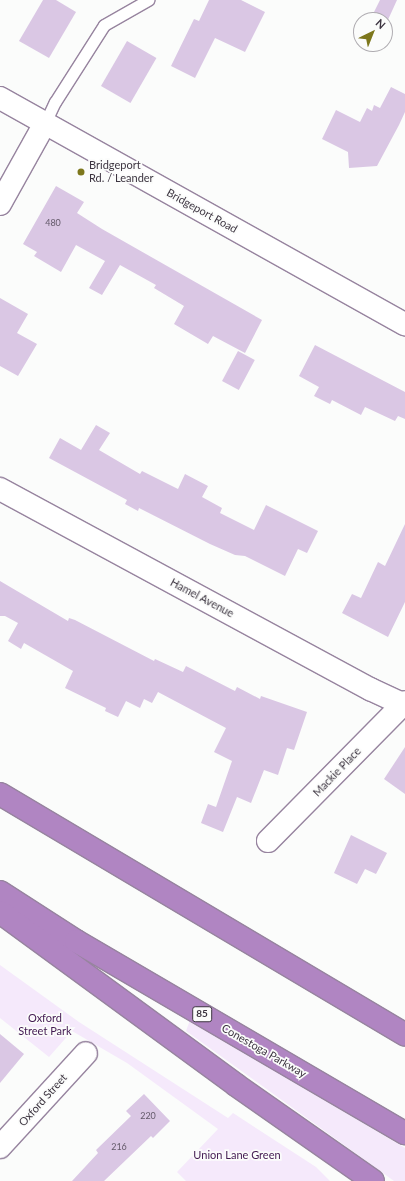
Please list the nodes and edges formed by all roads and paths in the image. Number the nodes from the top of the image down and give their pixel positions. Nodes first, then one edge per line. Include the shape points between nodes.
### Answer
1 (148, 0) edge
2 (0, 98) edge
3 (45, 123) junction
4 (0, 204) edge
5 (405, 324) edge
6 (0, 489) edge
7 (404, 704) edge
8 (0, 794) edge
9 (268, 841) dead end
10 (0, 892) edge
11 (0, 912) edge
12 (405, 1034) edge
13 (86, 1053) dead end
14 (405, 1133) edge
15 (0, 1147) edge
16 (373, 1181) edge

1 - 3 lane via 104,25 55,102
2 - 3 street, Bridgeport Road
3 - 4 street
3 - 5 street, Bridgeport Road
6 - 7 street, Hamel Avenue
7 - 9 street, Mackie Place
8 - 12 highway
10 - 14 highway, Conestoga Parkway / 85 via 83,945
11 - 16 highway via 236,1085
13 - 15 street, Oxford Street

